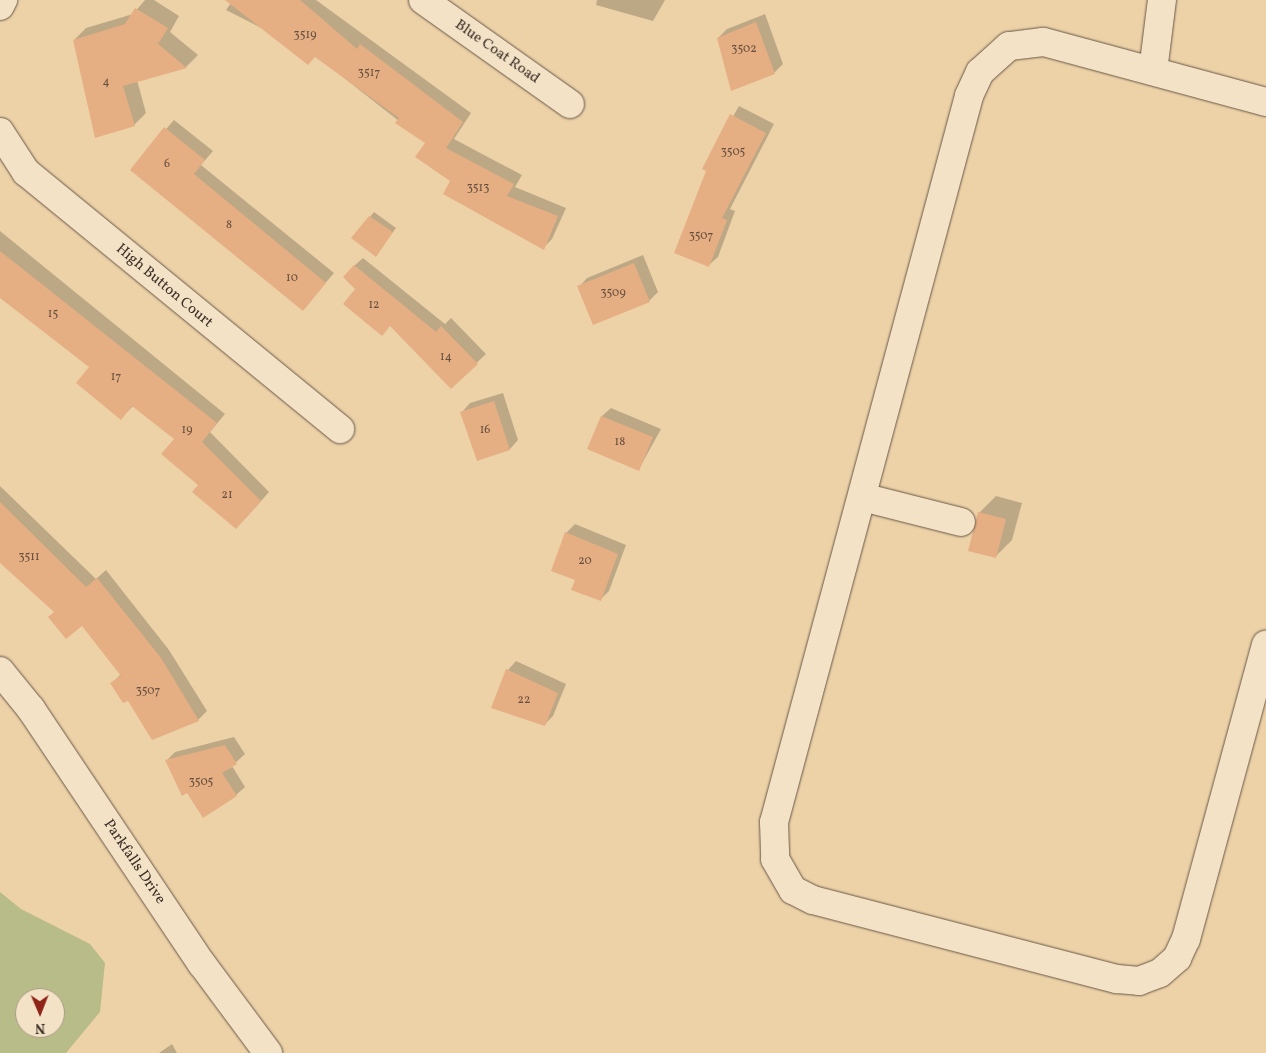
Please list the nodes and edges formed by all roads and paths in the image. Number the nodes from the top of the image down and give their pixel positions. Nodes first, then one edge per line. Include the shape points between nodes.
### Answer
1 (3, 0) edge
2 (423, 0) edge
3 (1162, 0) edge
4 (0, 6) edge
5 (1153, 71) junction
6 (1266, 102) edge
7 (570, 104) dead end
8 (0, 132) edge
9 (340, 429) dead end
10 (862, 497) junction
11 (961, 522) dead end
12 (1266, 644) edge
13 (0, 671) edge
14 (268, 1053) edge

1 - 4 street
2 - 7 street, Blue Coat Road
3 - 5 street
5 - 6 street
5 - 10 street via 1043,42 1009,46 980,72 969,96
8 - 9 street, High Button Court via 26,172
10 - 11 street
10 - 12 street via 771,839 788,882 813,900 1117,979 1139,980 1160,973 1177,958 1186,939
13 - 14 street, Parkfalls Drive via 31,709 202,964

